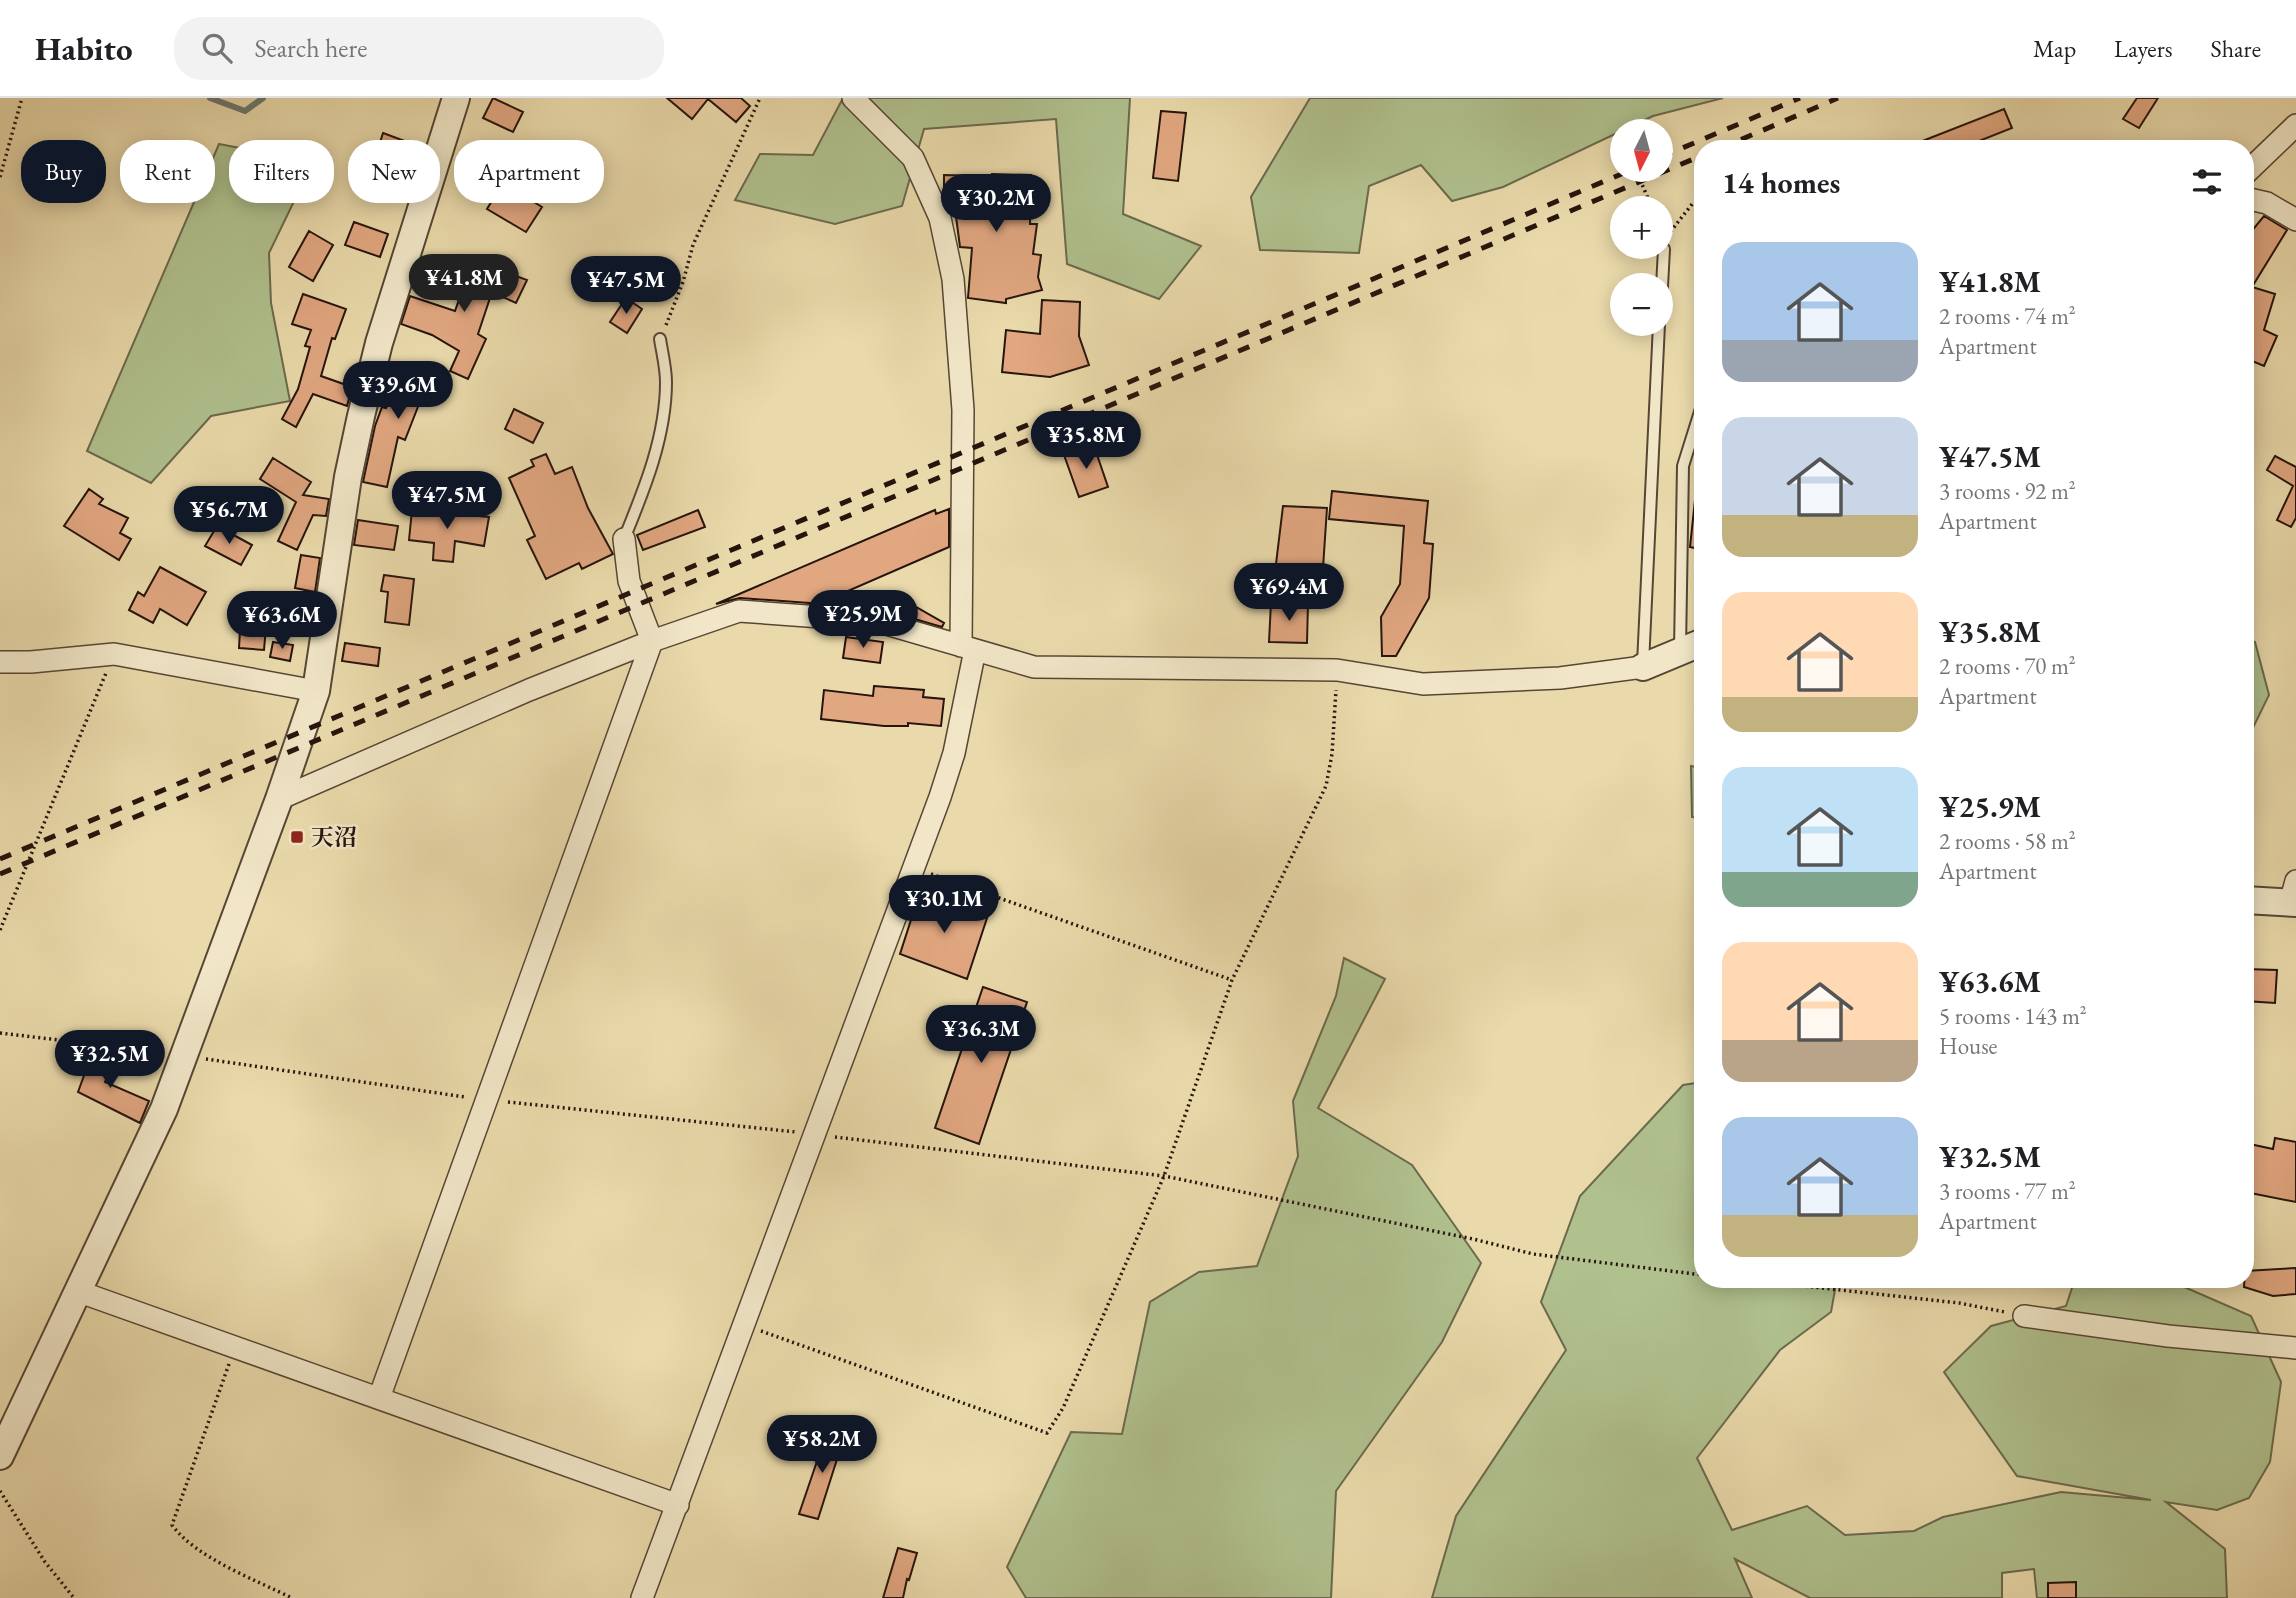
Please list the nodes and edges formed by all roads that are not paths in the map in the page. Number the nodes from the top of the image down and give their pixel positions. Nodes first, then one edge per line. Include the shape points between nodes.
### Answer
1 (456, 98) edge
2 (853, 98) edge
3 (2296, 125) edge
4 (2254, 165) edge
5 (2254, 200) edge
6 (2296, 220) edge
7 (1658, 336) edge
8 (660, 339) road end
9 (1694, 431) edge
10 (624, 539) joint
11 (652, 641) junction
12 (1691, 646) edge
13 (968, 648) junction
14 (0, 662) edge
15 (1643, 667) junction
16 (316, 691) junction
17 (279, 799) junction
18 (2294, 895) edge
19 (2254, 899) edge
20 (80, 1292) junction
21 (2024, 1316) road end
22 (2296, 1348) edge
23 (379, 1398) junction
24 (0, 1456) edge
25 (678, 1505) junction
26 (642, 1598) edge

1 - 16 street via 379,343 361,416
2 - 13 street via 913,158 940,218 953,279 963,410
3 - 4 street
5 - 6 street
7 - 15 lane
8 - 10 lane via 666,381 661,424 652,464
9 - 12 lane via 1683,466
10 - 11 street via 629,581
11 - 13 street via 739,611 876,621
11 - 17 street
11 - 23 street
12 - 15 street
13 - 15 street via 1034,667 1337,670 1423,684 1560,678
13 - 25 street via 954,753
14 - 16 street via 114,653
16 - 17 street
17 - 20 street via 164,1109
18 - 19 street
20 - 23 street
20 - 24 street
21 - 22 street
23 - 25 street
25 - 26 street

